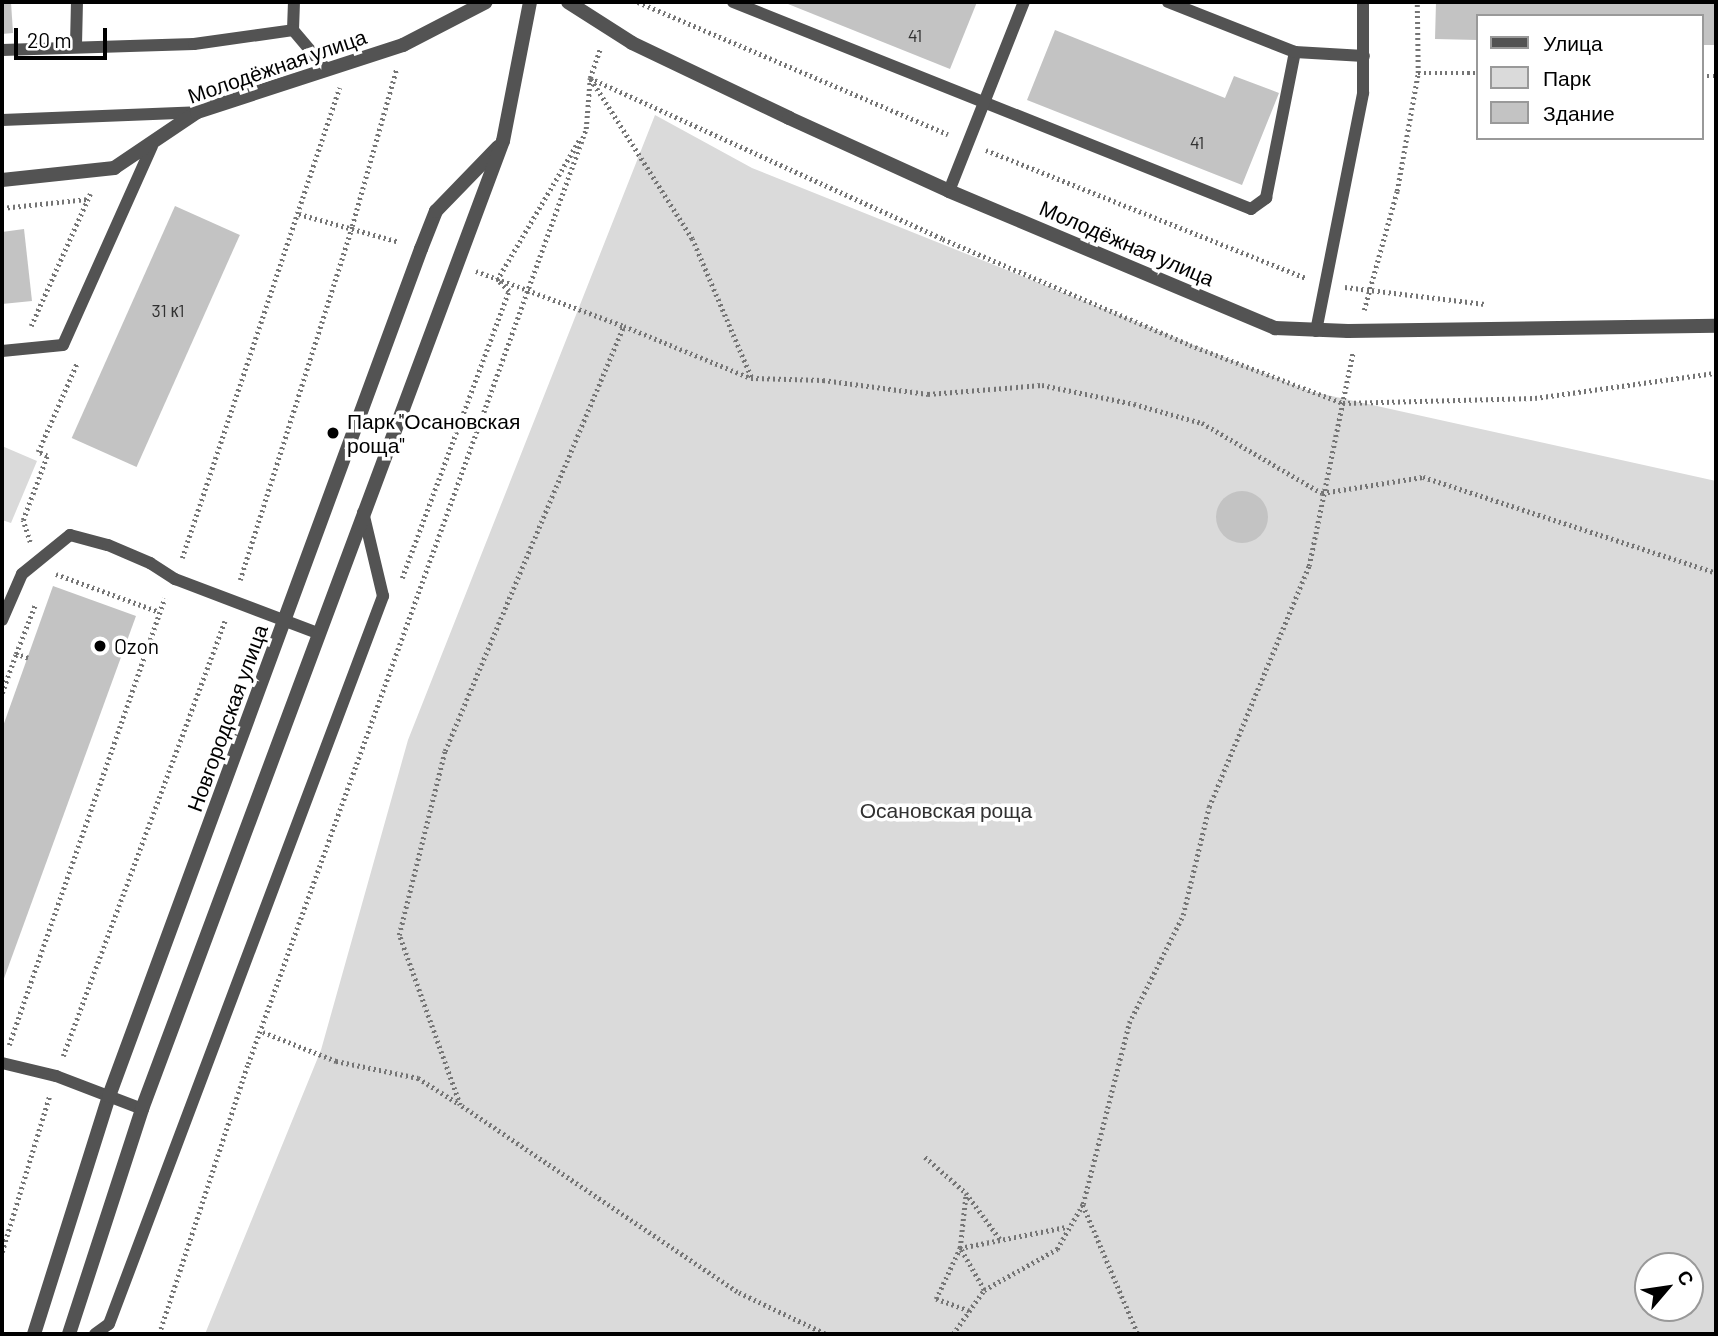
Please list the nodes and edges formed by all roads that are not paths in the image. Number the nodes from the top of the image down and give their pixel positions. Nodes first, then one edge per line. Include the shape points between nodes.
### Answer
1 (77, 2) edge
2 (294, 2) edge
3 (486, 2) edge
4 (530, 2) edge
5 (569, 2) edge
6 (733, 2) edge
7 (1024, 2) edge
8 (1168, 2) edge
9 (1363, 2) edge
10 (293, 30) junction
11 (76, 45) junction
12 (2, 50) edge
13 (1295, 52) junction
14 (1364, 56) junction
15 (326, 69) junction
16 (984, 102) junction
17 (197, 111) junction
18 (2, 120) edge
19 (503, 141) junction
20 (152, 146) junction
21 (2, 180) edge
22 (949, 191) junction
23 (1716, 326) edge
24 (1316, 331) junction
25 (2, 351) edge
26 (363, 512) junction
27 (4, 607) edge
28 (286, 619) junction
29 (2, 620) edge
30 (317, 633) junction
31 (2, 1063) edge
32 (110, 1096) junction
33 (142, 1109) junction
34 (34, 1334) edge
35 (69, 1334) edge
36 (95, 1334) edge

1 - 11 lane
2 - 10 lane
3 - 15 street, Молодёжная улица via 403,45
4 - 19 street
5 - 22 street, Молодёжная улица via 607,28
6 - 16 lane
7 - 16 lane
8 - 13 lane
9 - 14 lane
10 - 11 lane via 194,44
10 - 15 lane
11 - 12 lane
13 - 14 lane
13 - 16 lane via 1266,198 1251,209
14 - 24 lane via 1363,93
15 - 17 street, Молодёжная улица
16 - 22 lane
17 - 18 lane
17 - 20 street, Молодёжная улица
19 - 26 street
19 - 28 street, Новгородская улица via 436,211
20 - 21 street, Молодёжная улица via 100,170
20 - 25 lane via 63,345
22 - 24 street, Молодёжная улица via 1275,328
23 - 24 street, Молодёжная улица
26 - 30 street
26 - 36 lane via 383,596 109,1324
27 - 28 lane via 22,574 70,535 108,545 175,579
27 - 29 lane
28 - 30 lane
28 - 32 street, Новгородская улица
30 - 33 street
31 - 32 lane
32 - 33 lane
32 - 34 street, Новгородская улица
33 - 35 street

